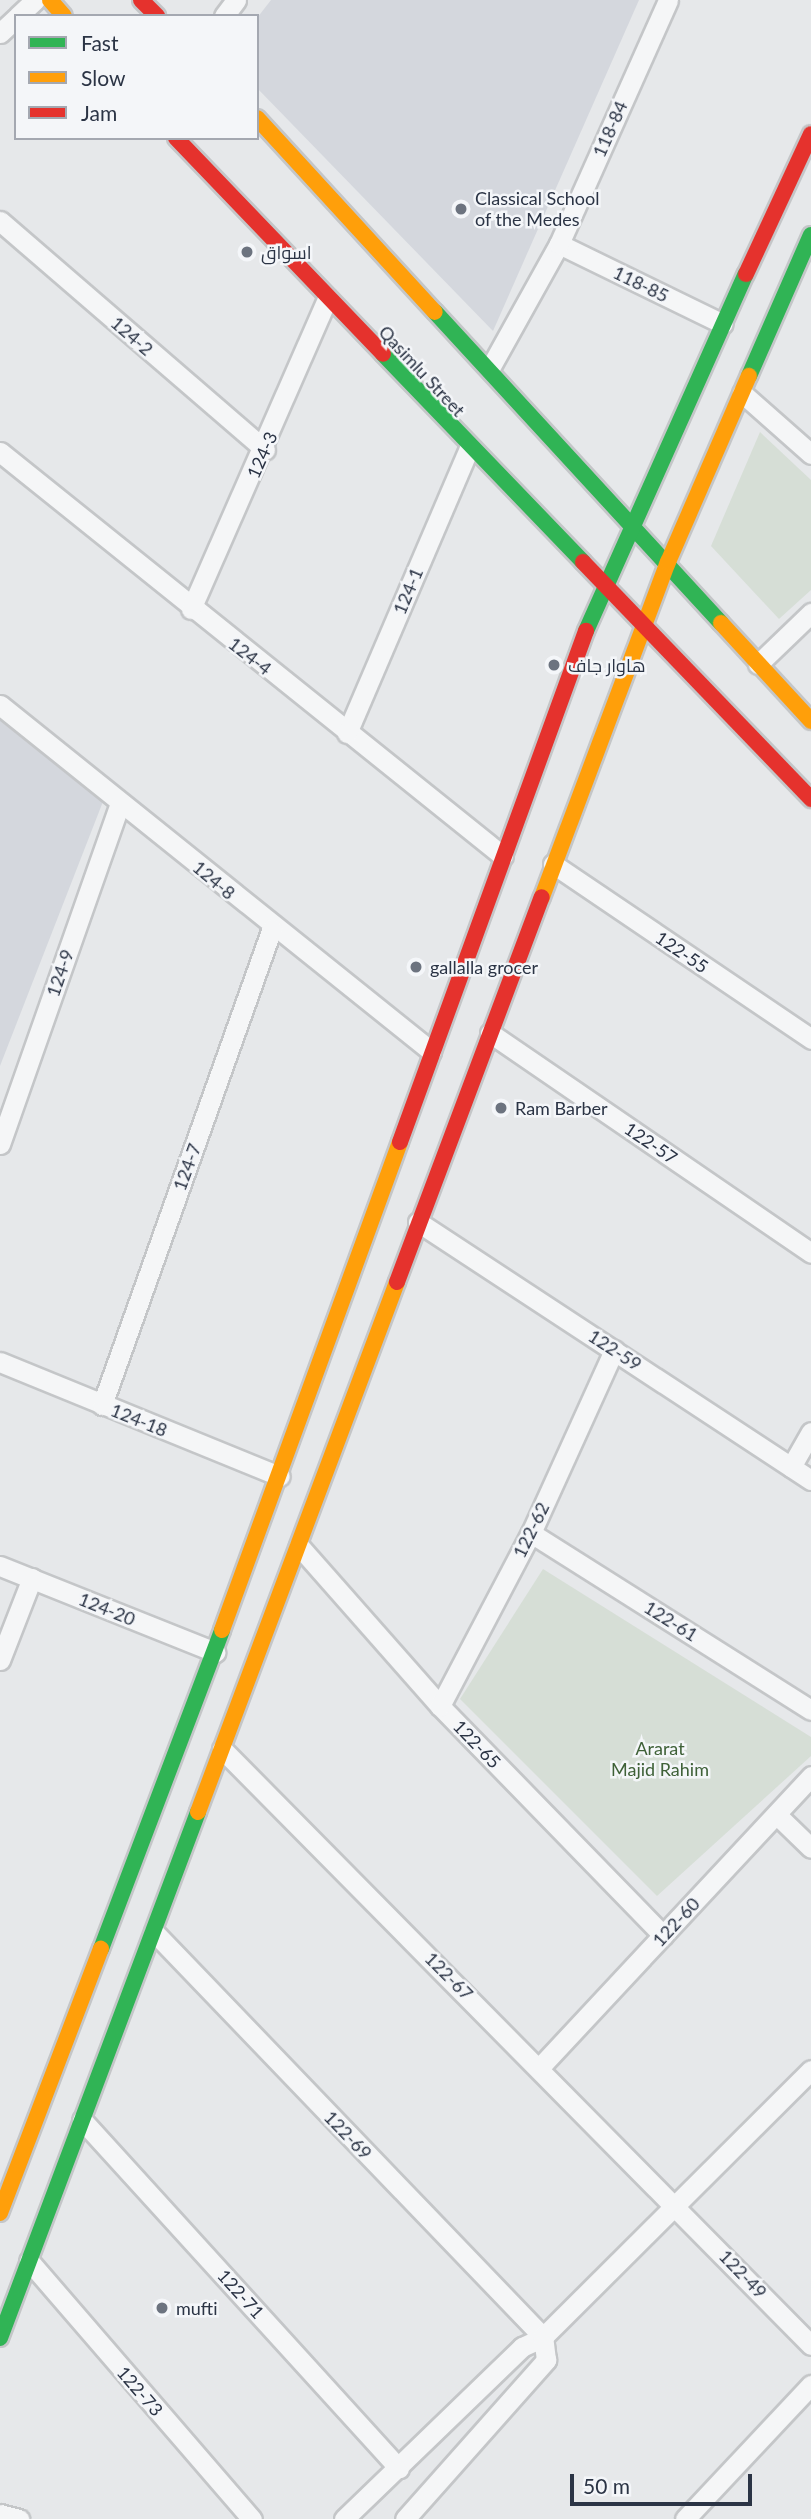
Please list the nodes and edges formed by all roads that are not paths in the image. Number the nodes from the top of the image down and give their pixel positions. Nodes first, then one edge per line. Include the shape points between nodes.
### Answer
1 (35, 0) edge
2 (50, 0) edge
3 (141, 0) edge
4 (668, 0) edge
5 (20, 14) edge
6 (62, 14) edge
7 (155, 14) edge
8 (14, 20) edge
9 (0, 33) edge
10 (259, 120) edge
11 (811, 134) edge
12 (178, 140) edge
13 (0, 221) edge
14 (792, 239) edge
15 (559, 244) junction
16 (327, 299) junction
17 (723, 324) junction
18 (490, 368) junction
19 (742, 393) junction
20 (469, 449) junction
21 (265, 450) junction
22 (0, 452) edge
23 (811, 454) edge
24 (632, 519) junction
25 (668, 562) junction
26 (602, 586) junction
27 (191, 609) junction
28 (811, 613) edge
29 (644, 626) junction
30 (758, 664) junction
31 (0, 705) edge
32 (811, 721) edge
33 (347, 733) junction
34 (811, 799) edge
35 (120, 803) junction
36 (503, 856) junction
37 (553, 864) junction
38 (272, 928) junction
39 (490, 1033) junction
40 (811, 1039) edge
41 (430, 1051) junction
42 (0, 1144) edge
43 (418, 1222) junction
44 (811, 1253) edge
45 (614, 1350) junction
46 (0, 1362) edge
47 (102, 1405) junction
48 (811, 1432) edge
49 (791, 1467) junction
50 (279, 1476) junction
51 (811, 1480) edge
52 (531, 1533) junction
53 (299, 1546) junction
54 (0, 1566) edge
55 (32, 1578) junction
56 (256, 1600) junction
57 (215, 1652) junction
58 (0, 1660) edge
59 (440, 1706) junction
60 (811, 1710) edge
61 (222, 1749) junction
62 (811, 1776) edge
63 (777, 1815) junction
64 (811, 1848) edge
65 (154, 1932) junction
66 (663, 1935) junction
67 (540, 2067) junction
68 (809, 2077) edge
69 (82, 2120) junction
70 (674, 2204) junction
71 (0, 2213) edge
72 (29, 2261) junction
73 (543, 2337) junction
74 (0, 2338) edge
75 (811, 2345) edge
76 (811, 2385) edge
77 (400, 2468) junction
78 (700, 2504) junction
79 (0, 2514) edge
80 (19, 2519) edge
81 (252, 2519) edge
82 (344, 2519) edge
83 (405, 2519) edge
84 (685, 2519) edge
85 (714, 2519) edge

1 - 5 street
2 - 6 main road
3 - 7 main road
4 - 15 street, 118-84
8 - 9 street
10 - 18 main road
11 - 14 main road
12 - 16 main road, Qasimlu Street
13 - 21 street, 124-2
14 - 17 main road
14 - 19 main road
15 - 17 street, 118-85
15 - 18 street, 118-84
16 - 20 main road, Qasimlu Street
16 - 21 street, 124-3
17 - 24 main road
18 - 24 main road
19 - 23 street
19 - 25 main road
20 - 26 main road, Qasimlu Street
20 - 33 street, 124-1
21 - 27 street, 124-3
22 - 27 street, 124-4
24 - 25 main road
24 - 26 main road
25 - 29 main road
25 - 30 main road
26 - 29 main road, Qasimlu Street
26 - 36 main road
27 - 33 street, 124-4
28 - 30 street
29 - 34 main road, Qasimlu Street
29 - 37 main road
30 - 32 main road
31 - 35 street, 124-8
33 - 36 street, 124-4
35 - 38 street, 124-8
35 - 42 street, 124-9
36 - 41 main road
37 - 39 main road
37 - 40 street, 122-55
38 - 41 street, 124-8
38 - 47 street, 124-7
39 - 43 main road
39 - 44 street, 122-57
41 - 50 main road
43 - 45 street, 122-59
43 - 53 main road
45 - 49 street, 122-59
45 - 52 street, 122-62
46 - 47 street, 124-18
47 - 50 street, 124-18
48 - 49 street
49 - 51 street, 122-59
50 - 56 main road
52 - 59 street, 122-62
52 - 60 street, 122-61
53 - 56 main road
53 - 59 street, 122-65
54 - 55 street, 124-20
55 - 57 street, 124-20
55 - 58 street
56 - 57 main road
56 - 61 main road
57 - 71 main road
59 - 66 street, 122-65
61 - 65 main road
61 - 67 street, 122-67
62 - 63 street, 122-60
63 - 64 street
63 - 66 street, 122-60
65 - 69 main road
65 - 73 street, 122-69
66 - 67 street, 122-60
67 - 70 street, 122-67
68 - 70 street
69 - 72 main road
69 - 77 street, 122-71
70 - 73 street
70 - 75 street, 122-49
72 - 74 main road
72 - 81 street, 122-73
73 - 77 street via 522,2347
73 - 83 street via 546,2360
76 - 78 street
77 - 82 street
78 - 84 street
78 - 85 street
79 - 80 street

